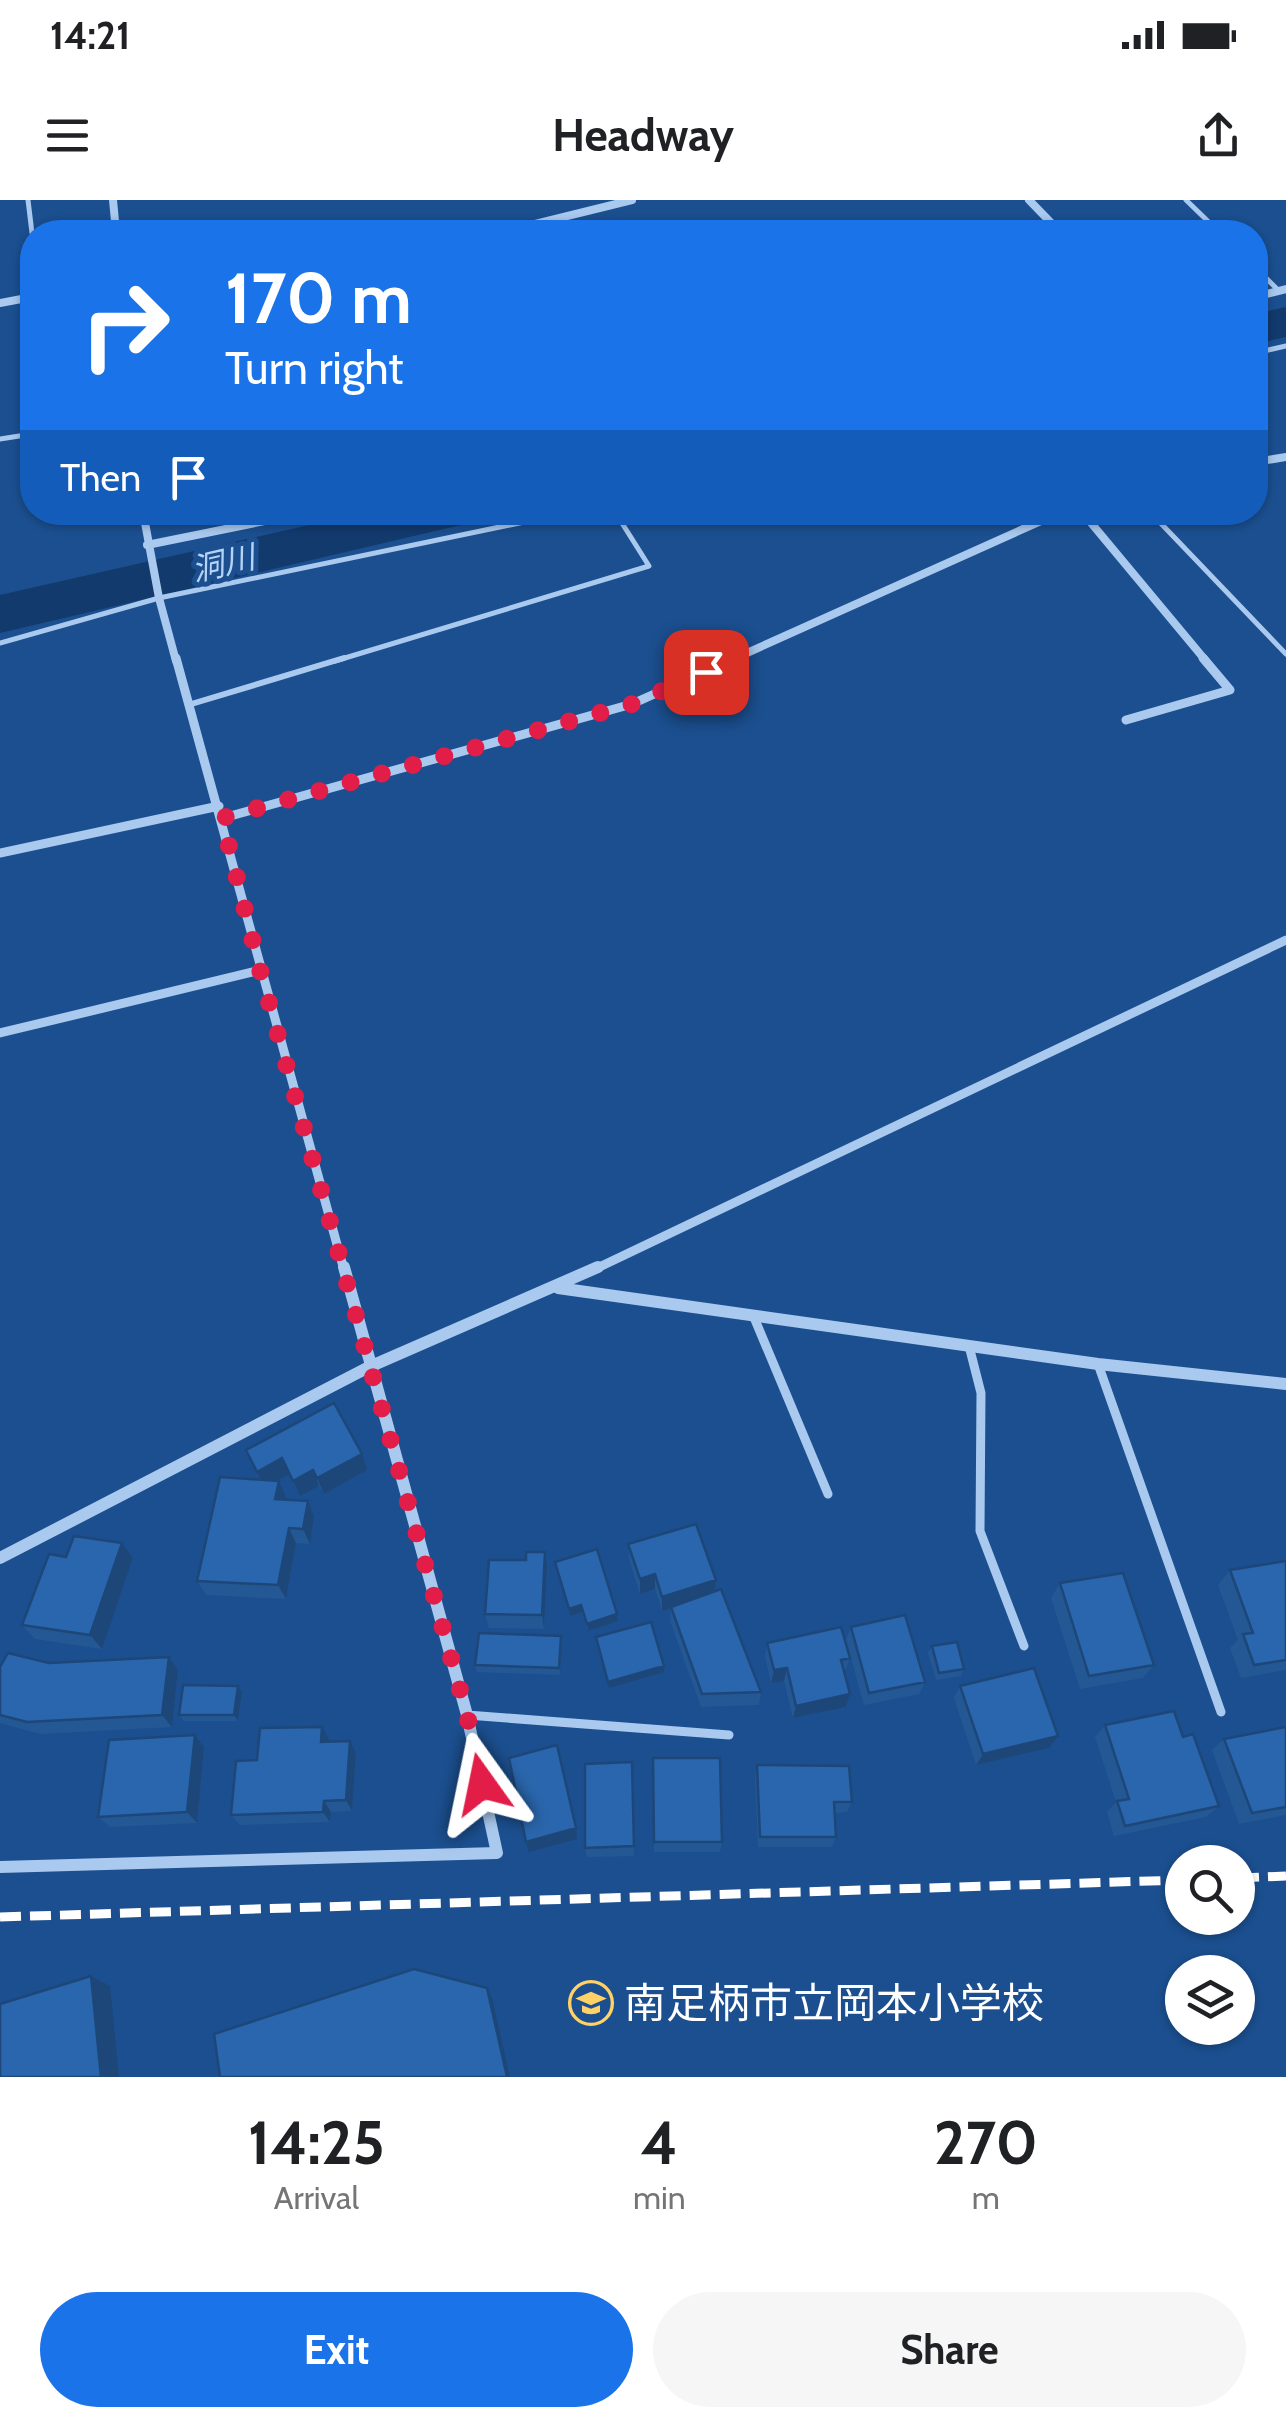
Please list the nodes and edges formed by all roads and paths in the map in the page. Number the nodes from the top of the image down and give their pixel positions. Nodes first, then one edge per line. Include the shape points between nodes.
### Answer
1 (632, 200) edge
2 (1029, 200) edge
3 (1186, 200) edge
4 (551, 220) edge
5 (1048, 220) edge
6 (1207, 220) edge
7 (145, 525) edge
8 (248, 525) edge
9 (510, 525) edge
10 (623, 525) edge
11 (1032, 525) edge
12 (1093, 525) edge
13 (1162, 525) edge
14 (148, 546) junction
15 (159, 598) junction
16 (0, 642) edge
17 (1286, 654) edge
18 (188, 705) junction
19 (1126, 720) dead end
20 (221, 812) junction
21 (0, 853) edge
22 (1286, 940) edge
23 (260, 970) junction
24 (0, 1033) edge
25 (556, 1288) junction
26 (753, 1315) junction
27 (968, 1346) junction
28 (1098, 1364) junction
29 (369, 1367) junction
30 (1286, 1384) edge
31 (828, 1494) dead end
32 (0, 1558) edge
33 (1024, 1646) dead end
34 (1222, 1712) dead end
35 (467, 1715) junction
36 (729, 1734) dead end
37 (0, 1867) edge

1 - 4 street
2 - 5 street
3 - 6 lane
7 - 14 street
8 - 14 street
9 - 15 lane
10 - 18 lane via 648,566
11 - 20 street via 632,704
12 - 19 street via 1230,690
13 - 17 lane
14 - 15 street
15 - 16 lane
15 - 18 street
18 - 20 street
20 - 21 street
20 - 23 street
22 - 25 street
23 - 24 street
23 - 29 street
25 - 26 street
25 - 29 street
26 - 27 street
26 - 31 lane
27 - 28 street
27 - 33 lane via 981,1394 980,1531
28 - 30 street
28 - 34 lane
29 - 32 street
29 - 35 street
35 - 36 lane
35 - 37 street via 496,1853

